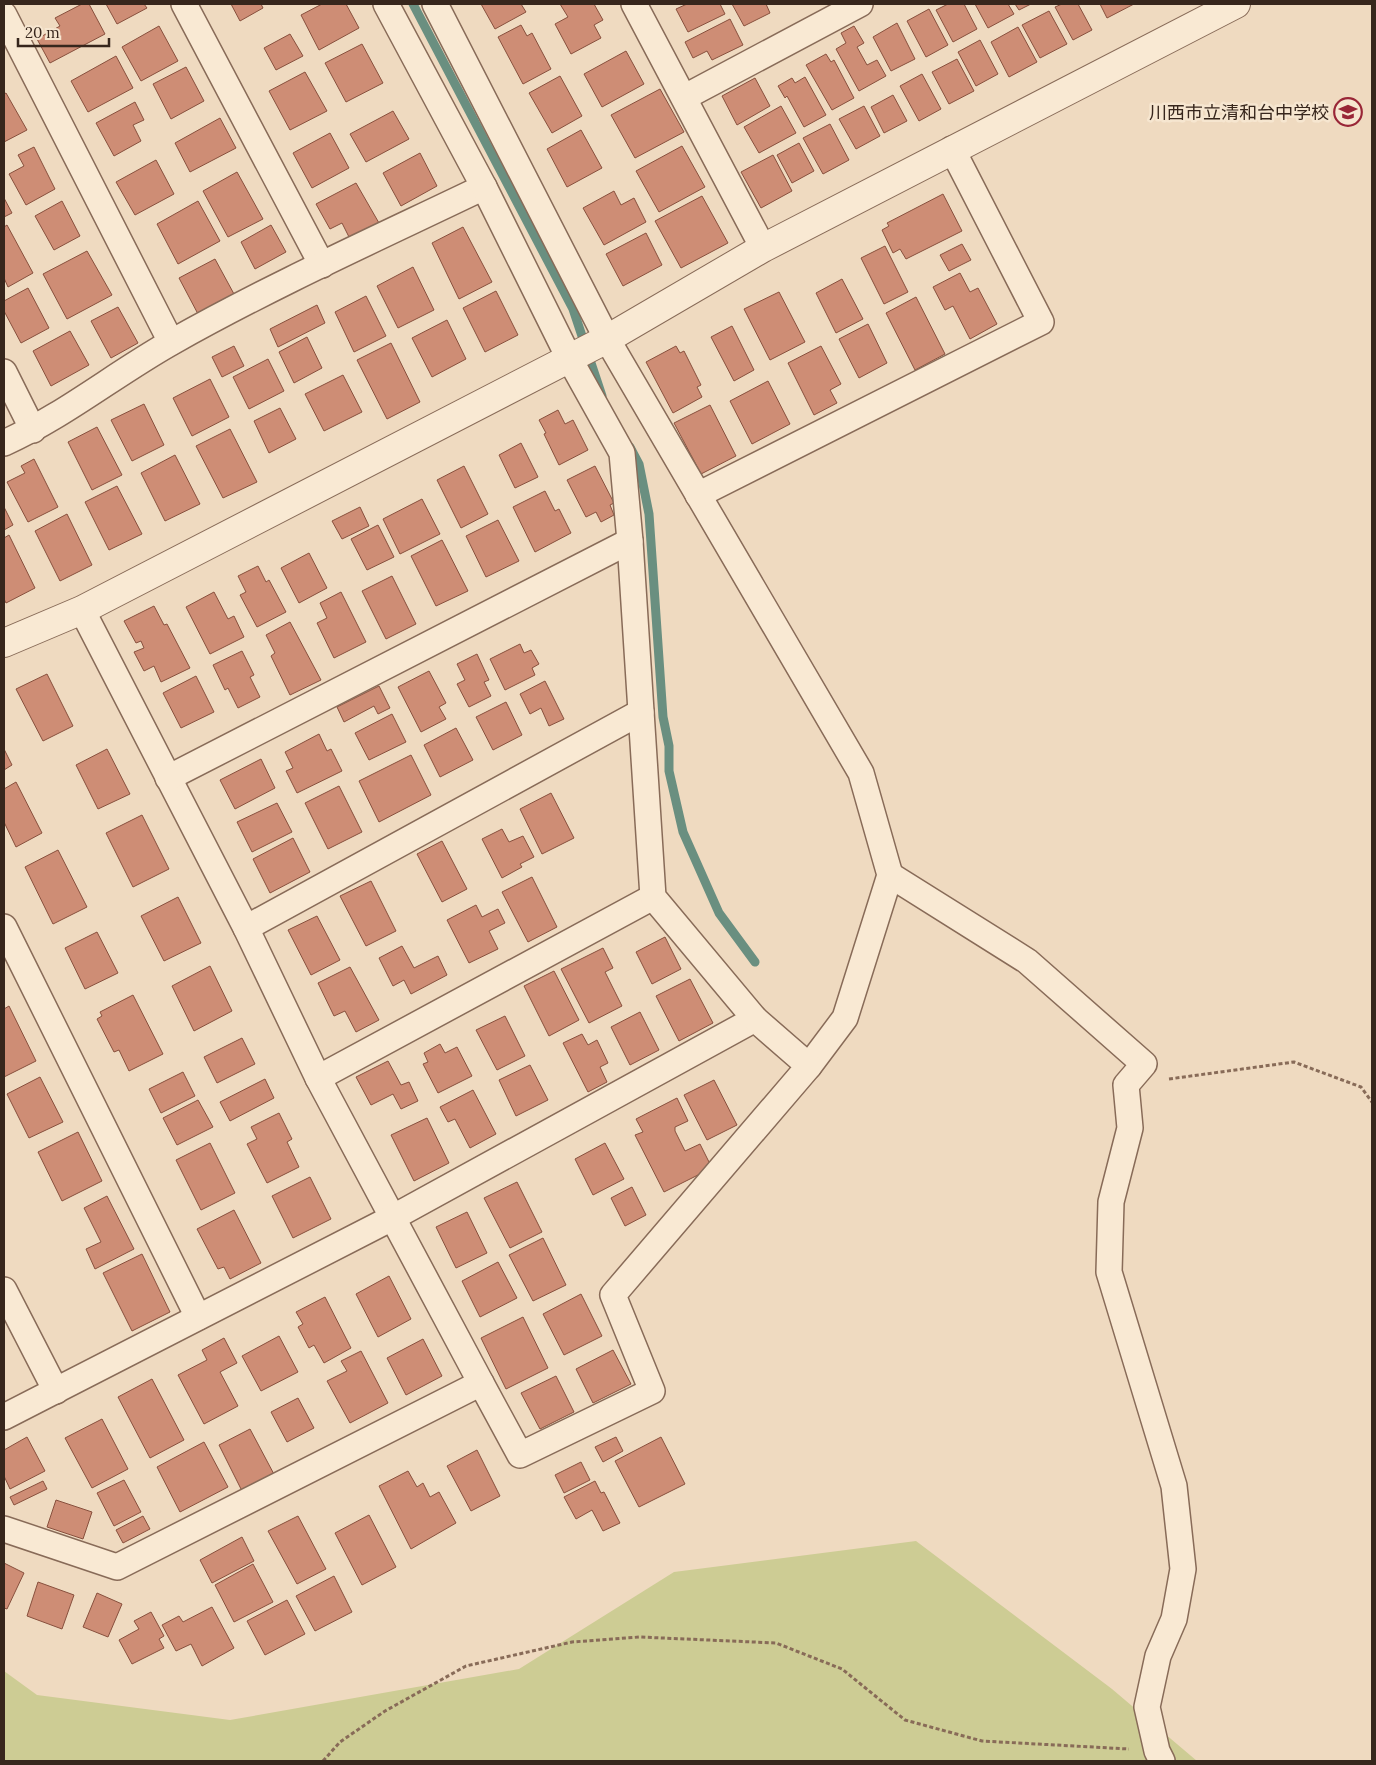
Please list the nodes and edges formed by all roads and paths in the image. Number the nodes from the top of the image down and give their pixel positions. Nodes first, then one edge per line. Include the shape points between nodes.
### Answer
1 (184, 4) edge
2 (386, 4) edge
3 (434, 4) edge
4 (634, 4) edge
5 (860, 4) edge
6 (1233, 5) edge
7 (4, 15) edge
8 (685, 98) junction
9 (952, 149) junction
10 (484, 187) junction
11 (763, 248) junction
12 (322, 264) junction
13 (608, 339) junction
14 (171, 342) junction
15 (569, 358) junction
16 (4, 372) edge
17 (33, 430) junction
18 (4, 443) edge
19 (698, 495) junction
20 (630, 540) junction
21 (82, 610) junction
22 (4, 643) edge
23 (641, 712) junction
24 (168, 778) junction
25 (890, 874) junction
26 (653, 897) junction
27 (4, 927) edge
28 (246, 928) junction
29 (755, 1019) junction
30 (809, 1066) junction
31 (318, 1078) junction
32 (1126, 1085) junction
33 (1372, 1102) edge
34 (392, 1218) junction
35 (4, 1290) edge
36 (198, 1316) junction
37 (481, 1383) junction
38 (56, 1391) junction
39 (4, 1417) edge
40 (4, 1529) edge
41 (1160, 1756) edge
42 (323, 1761) edge

1 - 12 street
2 - 10 street
3 - 13 street
4 - 8 street
5 - 8 street
6 - 9 street
7 - 14 street
8 - 11 street
9 - 11 street
9 - 19 street via 1041,322
10 - 12 street
10 - 15 street
11 - 13 street
12 - 14 street
13 - 15 street
13 - 19 street
14 - 17 street
15 - 20 street via 622,453
15 - 21 street
16 - 17 street
17 - 18 street
19 - 25 street via 861,773
20 - 23 street
20 - 24 street
21 - 22 street
21 - 24 street
23 - 26 street
23 - 28 street
24 - 28 street
25 - 30 street via 845,1018
25 - 32 street via 1027,961 1144,1064
26 - 29 street
26 - 31 street
27 - 36 street
28 - 31 street
29 - 30 street
29 - 34 street
30 - 37 street via 614,1295 652,1391 520,1455
31 - 34 street
32 - 33 path via 1294,1062 1361,1087
32 - 41 street via 1130,1128 1112,1202 1109,1272 1174,1486 1183,1569 1174,1619 1158,1656 1147,1707
34 - 36 street
34 - 37 street
35 - 38 street
36 - 38 street
37 - 40 street via 117,1567
38 - 39 street
41 - 42 path via 982,1741 905,1720 842,1669 776,1643 640,1637 572,1642 466,1666 385,1711 340,1742

